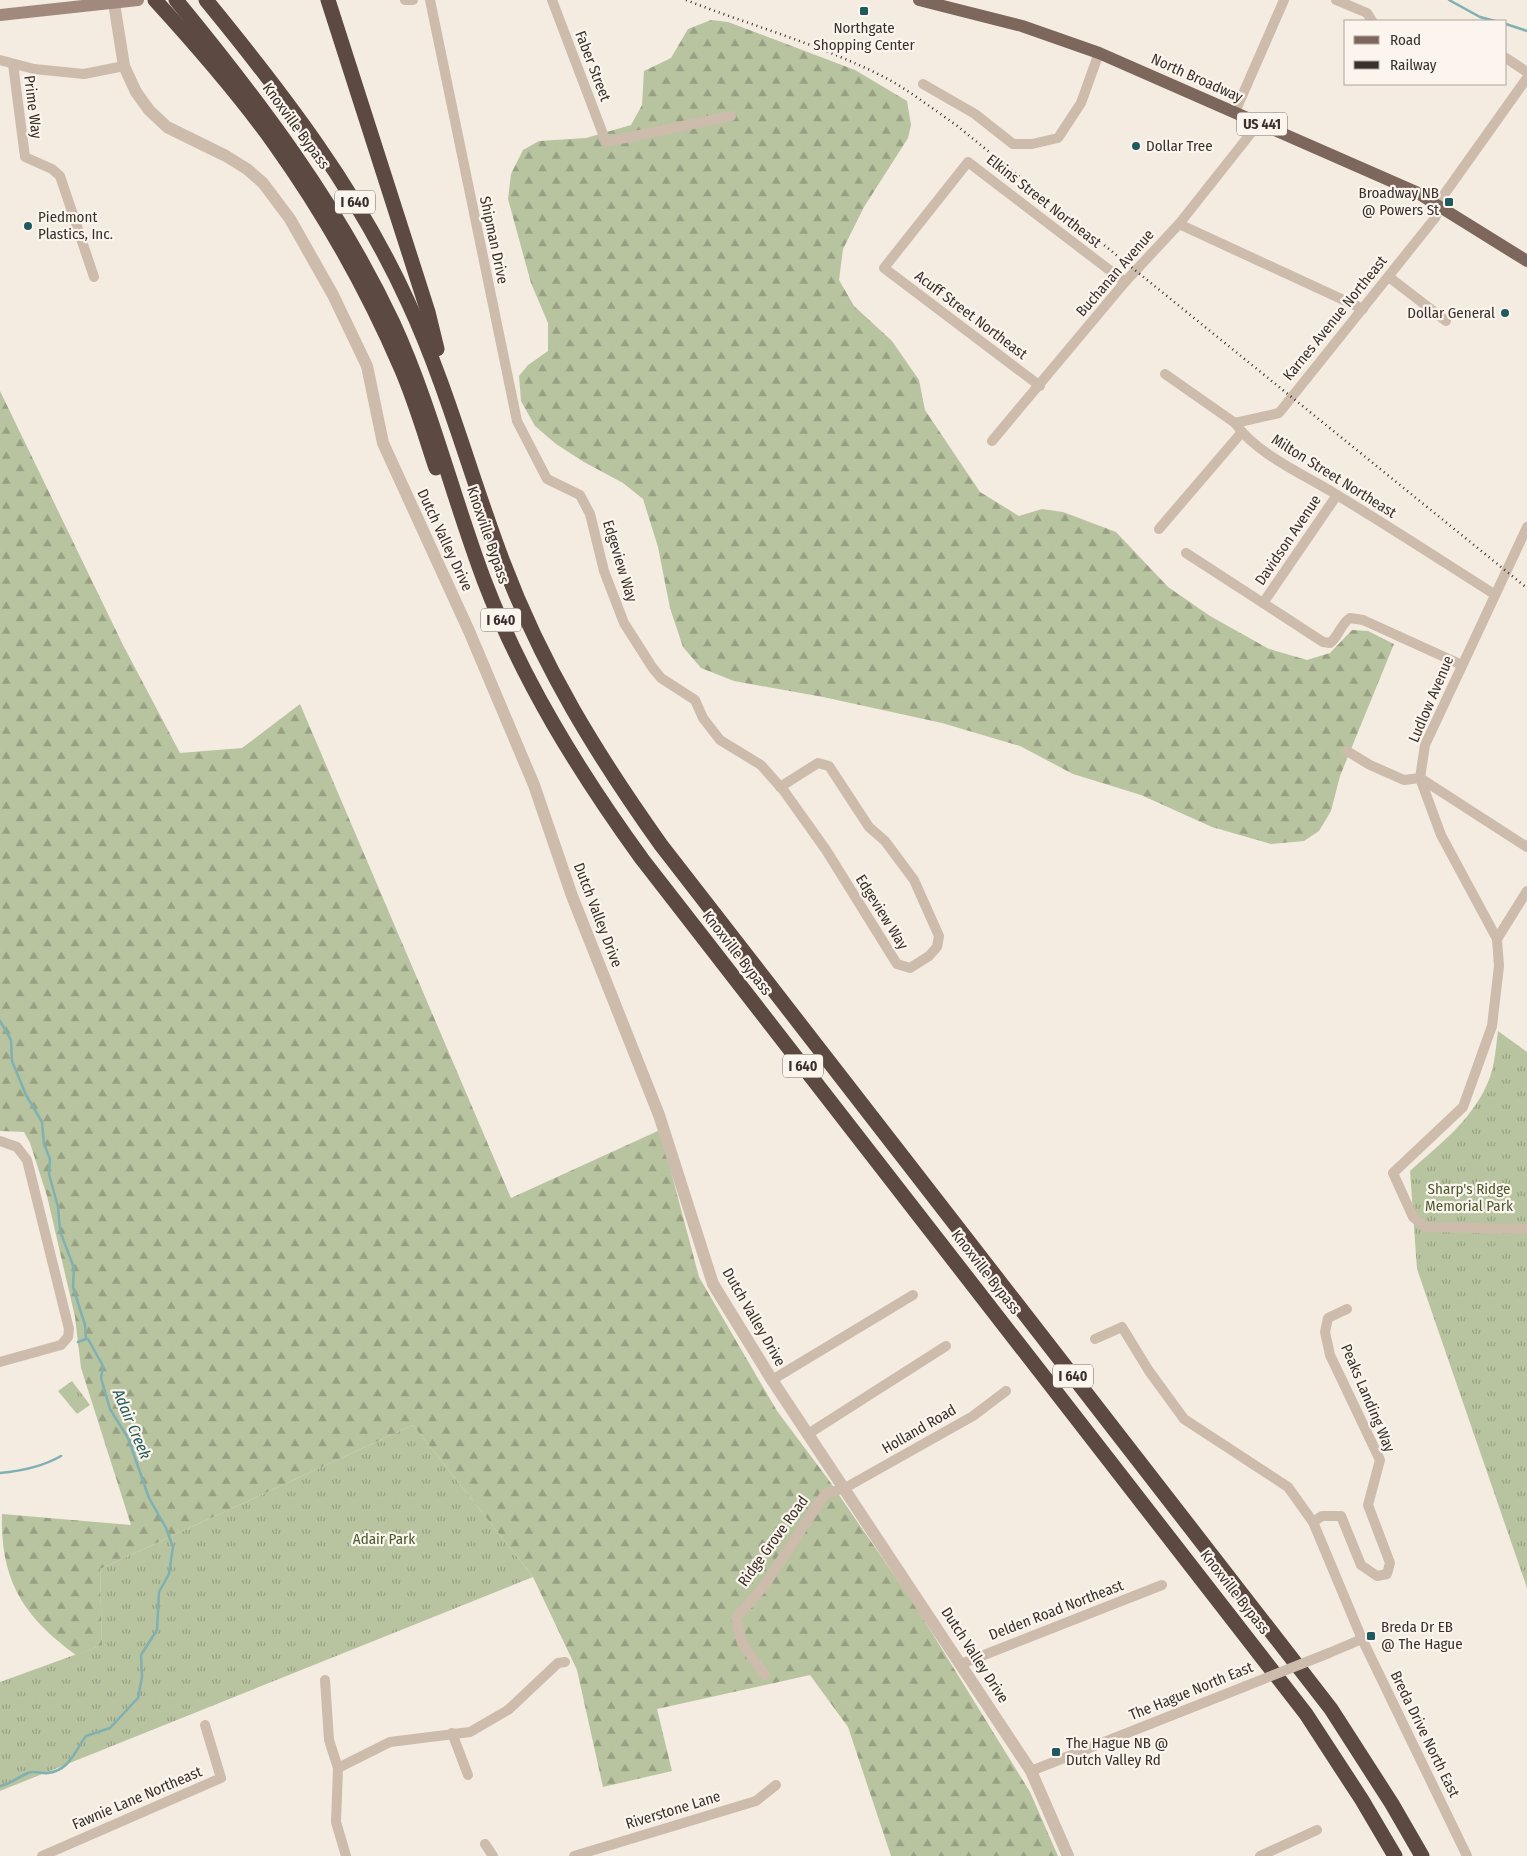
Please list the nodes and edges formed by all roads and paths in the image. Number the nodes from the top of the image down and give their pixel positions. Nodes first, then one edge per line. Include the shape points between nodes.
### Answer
1 (138, 0) edge
2 (156, 0) edge
3 (176, 0) edge
4 (206, 0) edge
5 (328, 0) edge
6 (405, 0) edge
7 (413, 0) edge
8 (430, 0) edge
9 (552, 0) edge
10 (919, 0) edge
11 (1284, 0) edge
12 (1336, 0) edge
13 (114, 3) junction
14 (0, 15) edge
15 (1371, 20) edge
16 (1099, 53) junction
17 (1507, 59) edge
18 (0, 60) edge
19 (13, 64) junction
20 (124, 66) junction
21 (1527, 72) edge
22 (1527, 78) edge
23 (923, 84) dead end
24 (1235, 112) junction
25 (731, 116) dead end
26 (1259, 123) junction
27 (968, 162) joint
28 (1440, 206) junction
29 (1179, 224) junction
30 (1527, 261) edge
31 (94, 277) dead end
32 (1389, 277) junction
33 (1125, 282) junction
34 (1363, 309) junction
35 (1446, 321) dead end
36 (1165, 374) dead end
37 (1040, 386) junction
38 (452, 409) junction
39 (1235, 423) junction
40 (1242, 432) junction
41 (992, 441) dead end
42 (547, 480) joint
43 (1337, 495) junction
44 (1527, 527) edge
45 (1159, 529) dead end
46 (1186, 553) dead end
47 (1494, 594) junction
48 (1263, 603) junction
49 (1462, 665) junction
50 (1347, 751) dead end
51 (1420, 778) junction
52 (780, 786) junction
53 (600, 799) junction
54 (1527, 847) edge
55 (1527, 891) edge
56 (1497, 939) junction
57 (0, 1141) edge
58 (1527, 1229) edge
59 (913, 1294) dead end
60 (1347, 1309) dead end
61 (1094, 1340) dead end
62 (946, 1346) dead end
63 (0, 1362) edge
64 (772, 1380) junction
65 (1006, 1391) dead end
66 (808, 1434) junction
67 (845, 1488) junction
68 (1313, 1522) junction
69 (1162, 1585) dead end
70 (1362, 1639) junction
71 (565, 1662) dead end
72 (961, 1664) junction
73 (765, 1674) dead end
74 (325, 1680) dead end
75 (205, 1725) dead end
76 (452, 1733) junction
77 (338, 1768) junction
78 (1031, 1771) junction
79 (468, 1776) dead end
80 (776, 1785) dead end
81 (1317, 1830) dead end
82 (485, 1844) dead end
83 (42, 1856) edge
84 (346, 1856) edge
85 (493, 1856) edge
86 (574, 1856) edge
87 (1068, 1856) edge
88 (1260, 1856) edge
89 (1395, 1856) edge
90 (1422, 1856) edge
91 (1468, 1856) edge

1 - 13 main road
2 - 53 highway via 216,68 274,144 328,226 358,279 402,369 489,617 569,770
3 - 53 highway, Knoxville Bypass / I 640 via 292,149 327,201 372,281 418,384 477,559 503,625 552,722
4 - 38 highway, Knoxville Bypass / I 640 via 298,115 349,191 407,300
5 - 38 highway via 428,312
6 - 7 street
8 - 42 street, Shipman Drive via 517,421
9 - 25 street, Faber Street via 606,142
10 - 16 main road, North Broadway / US 441 via 1022,26
11 - 24 street
12 - 15 street via 1367,13
13 - 14 main road
13 - 20 street, Dutch Valley Drive
16 - 23 street via 1081,103 1058,138 1032,144 1013,144 975,114
16 - 24 main road, North Broadway / US 441
17 - 21 street
18 - 19 street
19 - 20 street via 84,74
19 - 31 street, Prime Way via 25,157 52,168 60,176
20 - 64 street, Dutch Valley Drive via 136,92 167,127 226,156 263,183 290,219 333,296 367,366 383,443 534,786 572,896 659,1115 713,1284
22 - 28 street, Karnes Avenue Northeast via 1443,196
24 - 26 main road, North Broadway / US 441
26 - 28 main road, North Broadway / US 441 via 1416,192
26 - 29 street, Buchanan Avenue
27 - 33 street, Elkins Street Northeast
27 - 37 street, Acuff Street Northeast via 884,268
28 - 30 main road, North Broadway / US 441
28 - 32 street, Karnes Avenue Northeast via 1435,218
29 - 33 street, Buchanan Avenue
29 - 34 street
32 - 34 street, Karnes Avenue Northeast
32 - 35 street
33 - 37 street, Buchanan Avenue
34 - 39 street, Karnes Avenue Northeast via 1279,413
36 - 39 street, Milton Street Northeast
37 - 41 street, Buchanan Avenue
38 - 90 highway, Knoxville Bypass / I 640 via 515,593 564,695 598,755 661,845 1331,1709
39 - 40 street, Milton Street Northeast
40 - 43 street, Milton Street Northeast via 1277,460
40 - 45 street
42 - 52 street, Edgeview Way via 580,495 590,514 604,571 624,623 660,678 695,700 703,718 720,740 760,765
43 - 47 street, Milton Street Northeast
43 - 48 street, Davidson Avenue
44 - 47 street, Ludlow Avenue
46 - 48 street
47 - 49 street, Ludlow Avenue
48 - 49 street via 1323,642 1330,643 1336,638 1343,623 1350,618 1363,620
49 - 51 street, Ludlow Avenue via 1425,745
50 - 51 street via 1404,780
51 - 54 street
51 - 56 street, Ludlow Avenue via 1441,835
52 - 52 street, Edgeview Way via 818,763 829,766 869,827 885,841 914,880 939,936 937,946 929,956 910,968 897,964 826,850
53 - 89 highway, Knoxville Bypass / I 640 via 642,859 1306,1714
55 - 56 street
56 - 58 street via 1499,966 1492,1026 1463,1107 1393,1173 1413,1217 1426,1227
57 - 63 street via 17,1147 27,1160 68,1337 61,1345
59 - 64 street
60 - 68 street, Peaks Landing Way via 1328,1318 1325,1332 1330,1355 1380,1460 1368,1505 1390,1563 1387,1574 1377,1576 1361,1564 1340,1516 1322,1516
61 - 68 street, Breda Drive North East via 1122,1327 1184,1419 1288,1487
62 - 66 street
64 - 66 street, Dutch Valley Drive
65 - 67 street, Holland Road via 973,1416
66 - 67 street, Dutch Valley Drive
67 - 72 street, Dutch Valley Drive
67 - 73 street, Ridge Grove Road via 825,1494 764,1586 736,1618 742,1643
68 - 70 street, Breda Drive North East
69 - 72 street, Delden Road Northeast
70 - 78 street, The Hague North East, bridge
70 - 91 street, Breda Drive North East
71 - 76 street via 558,1663 508,1710 470,1732
72 - 78 street, Dutch Valley Drive
74 - 77 street via 329,1740
75 - 83 street, Fawnie Lane Northeast via 221,1778
76 - 77 street via 390,1742
76 - 79 street
77 - 84 street via 336,1822
78 - 87 street, Dutch Valley Drive
80 - 86 street, Riverstone Lane via 756,1801
81 - 88 street
82 - 85 street

